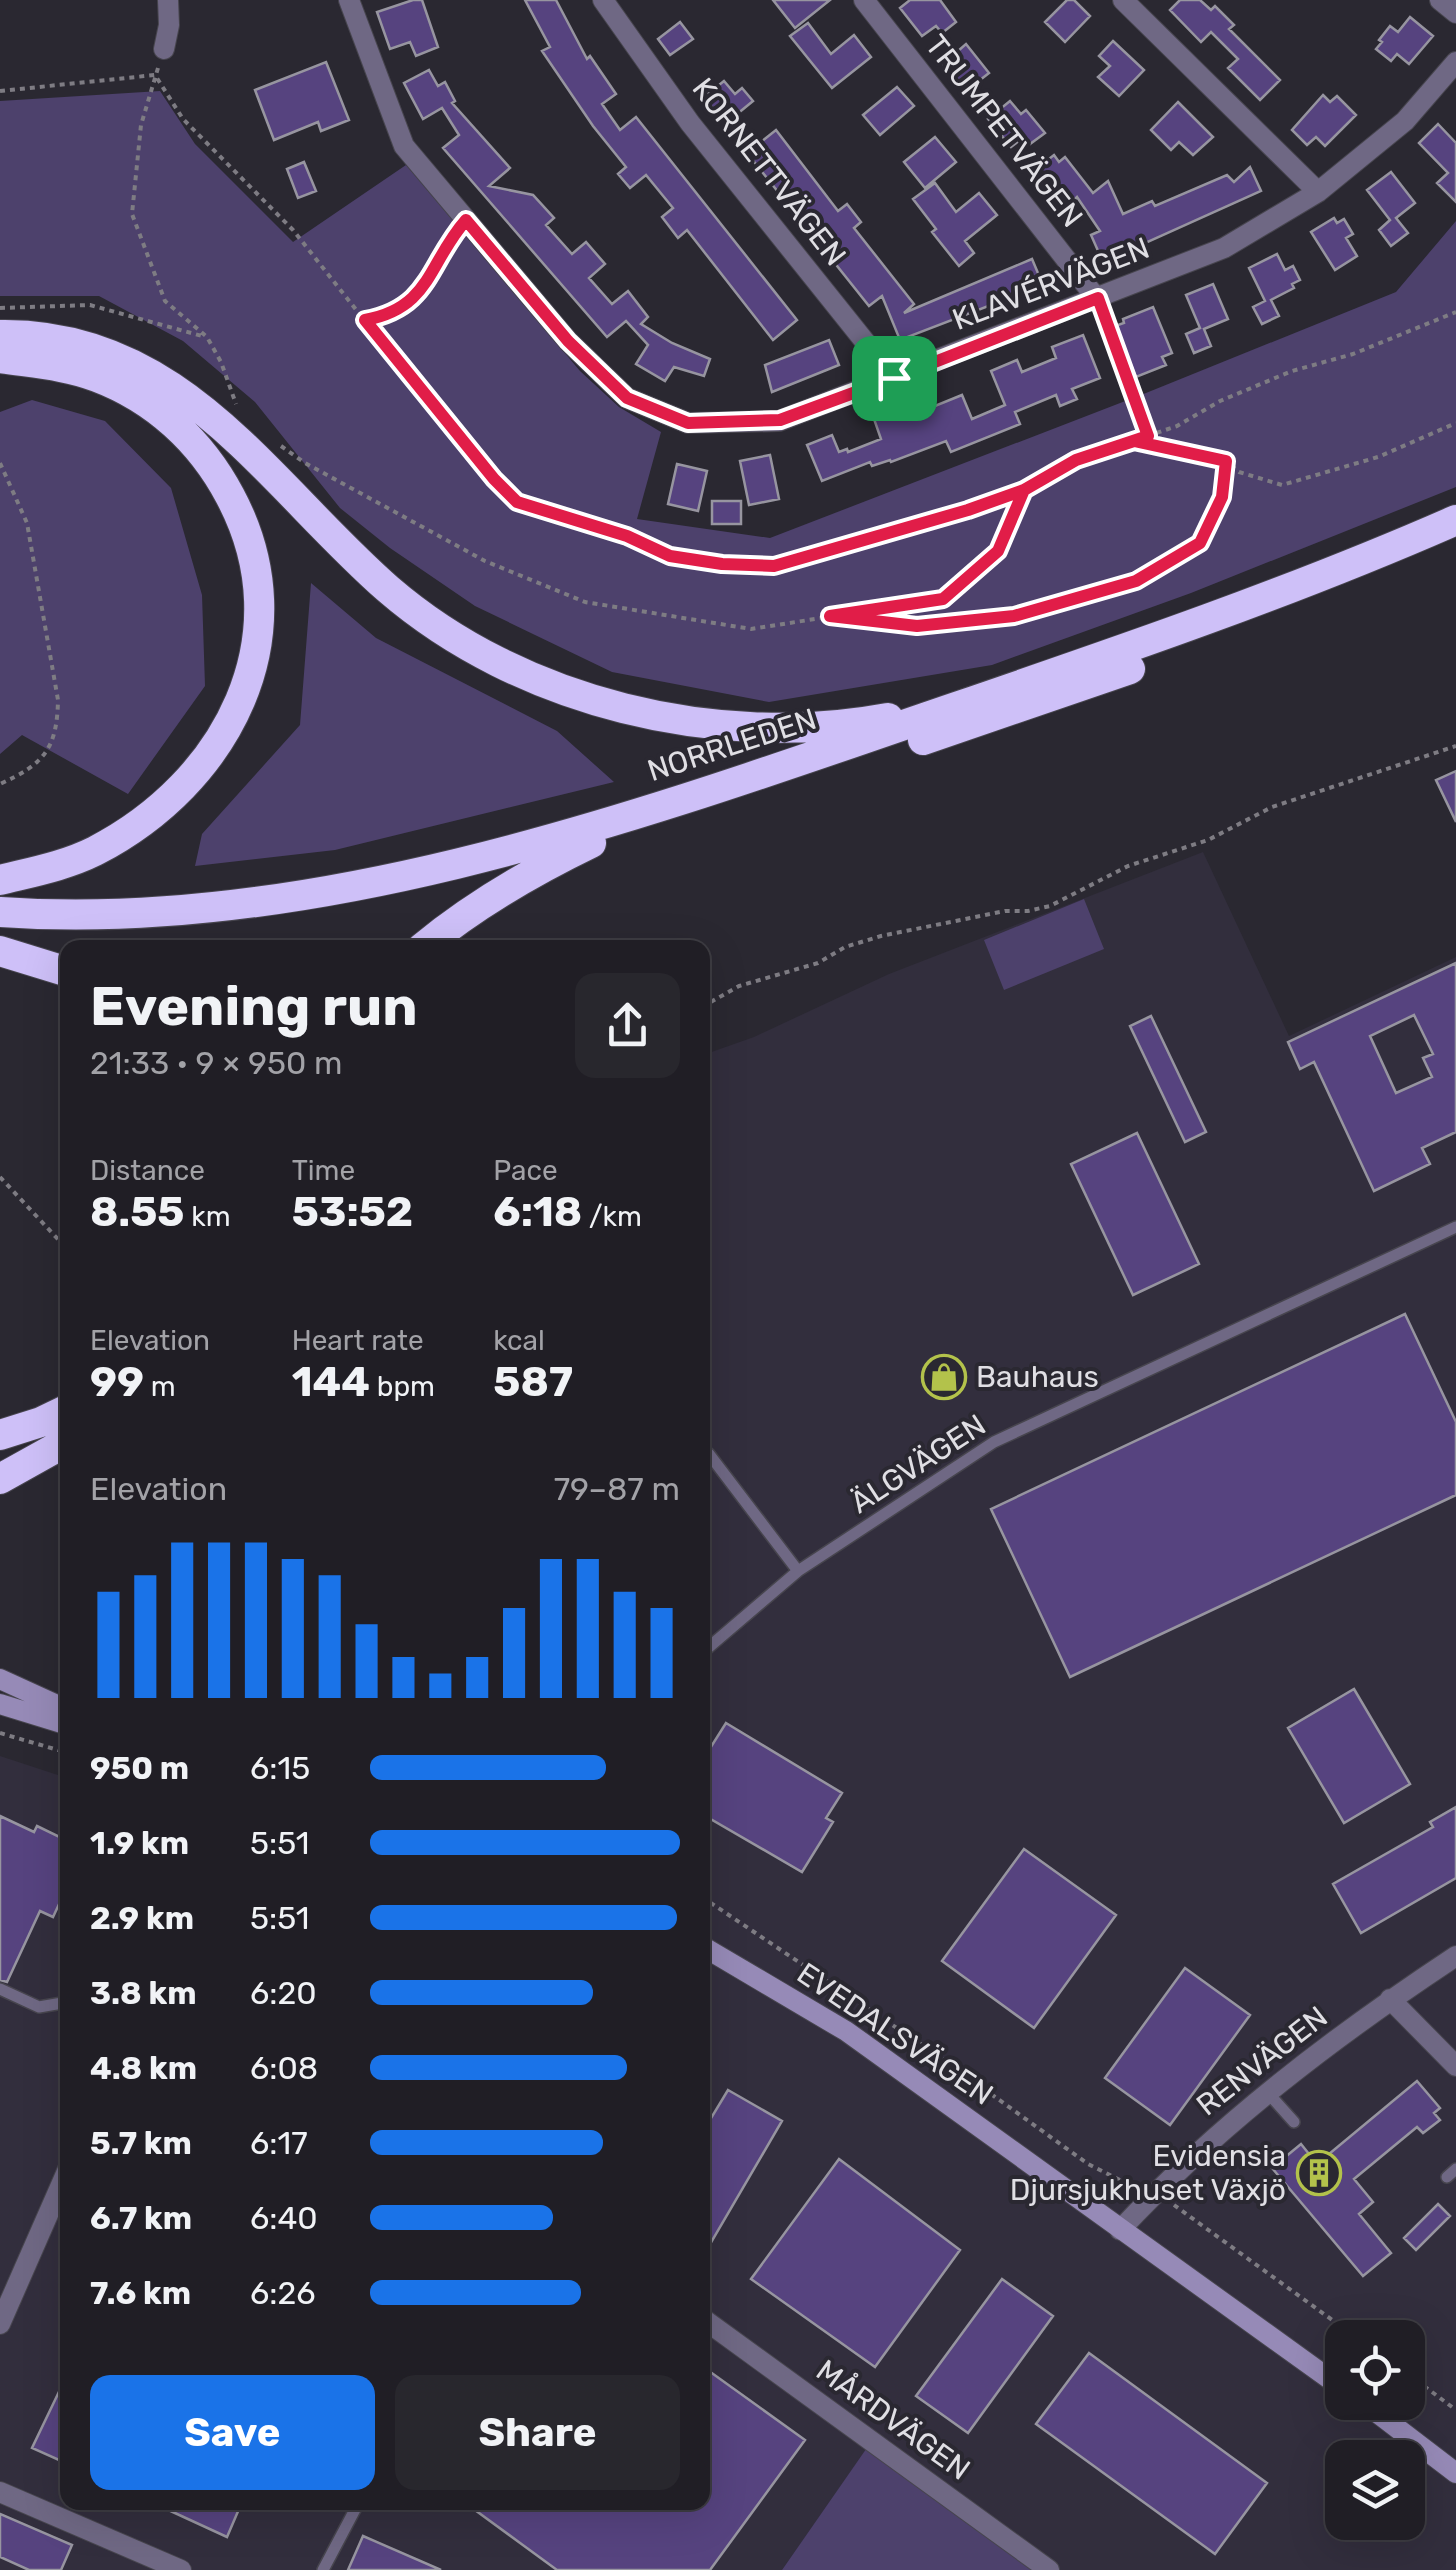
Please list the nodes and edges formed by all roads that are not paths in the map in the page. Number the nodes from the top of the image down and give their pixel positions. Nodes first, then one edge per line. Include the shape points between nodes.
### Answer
1 (168, 0) edge
2 (348, 0) edge
3 (603, 0) edge
4 (864, 0) edge
5 (1123, 0) edge
6 (1440, 0) edge
7 (1456, 13) edge
8 (164, 49) dead end
9 (1456, 62) edge
10 (1318, 192) junction
11 (1098, 298) junction
12 (0, 335) edge
13 (0, 358) edge
14 (894, 378) junction
15 (1456, 520) edge
16 (1456, 542) edge
17 (969, 702) junction
18 (591, 843) junction
19 (0, 880) edge
20 (0, 912) edge
21 (0, 931) edge
22 (433, 940) edge
23 (0, 951) edge
24 (60, 970) edge
25 (1456, 1227) edge
26 (60, 1413) edge
27 (0, 1435) edge
28 (60, 1445) edge
29 (710, 1455) edge
30 (0, 1479) edge
31 (798, 1571) junction
32 (710, 1646) edge
33 (0, 1680) edge
34 (0, 1704) edge
35 (60, 1706) edge
36 (60, 1723) edge
37 (710, 1951) edge
38 (1456, 1956) edge
39 (0, 1989) edge
40 (1390, 1999) junction
41 (60, 2003) edge
42 (1456, 2066) edge
43 (1268, 2093) junction
44 (1294, 2122) dead end
45 (60, 2187) edge
46 (1120, 2230) junction
47 (0, 2324) edge
48 (710, 2324) edge
49 (1325, 2376) edge
50 (1387, 2420) edge
51 (1456, 2473) edge
52 (0, 2492) edge
53 (355, 2510) edge
54 (181, 2570) edge
55 (323, 2570) edge
56 (1049, 2570) edge

1 - 8 street
2 - 14 street, KLAVÉRVÄGEN via 404,146 568,341 627,398 688,423 780,420
3 - 14 street, KORNETTVÄGEN via 690,124
4 - 11 street, TRUMPETVÄGEN
5 - 10 street
6 - 7 street
9 - 10 street, KLAVÉRVÄGEN via 1405,121
10 - 11 street, KLAVÉRVÄGEN via 1224,248
11 - 14 street, KLAVÉRVÄGEN
12 - 17 highway via 80,343 150,371 203,409 392,592 475,649 529,675 662,717 734,725 876,720
13 - 19 highway via 97,377 168,416 216,469 236,506 251,546 260,613 244,696 189,782 93,852
15 - 17 highway, NORRLEDEN via 1246,606
16 - 18 highway, NORRLEDEN via 1038,702
17 - 20 highway, NORRLEDEN via 685,798 392,878 219,906
18 - 21 highway, NORRLEDEN via 314,910 221,924
18 - 22 highway via 519,880
23 - 24 highway
25 - 31 lane, ÄLGVÄGEN via 994,1442
26 - 27 highway
28 - 30 highway
29 - 31 lane
31 - 32 lane, ÄLGVÄGEN
33 - 35 street
34 - 36 street
37 - 46 street, EVEDALSVÄGEN via 846,2031
38 - 40 street, RENVÄGEN
39 - 41 lane via 39,2007
40 - 42 street
40 - 43 street, RENVÄGEN
43 - 44 lane
43 - 46 street, RENVÄGEN
45 - 47 street
46 - 49 street, EVEDALSVÄGEN
48 - 56 street, MÅRDVÄGEN
50 - 51 street
52 - 54 street
53 - 55 lane

